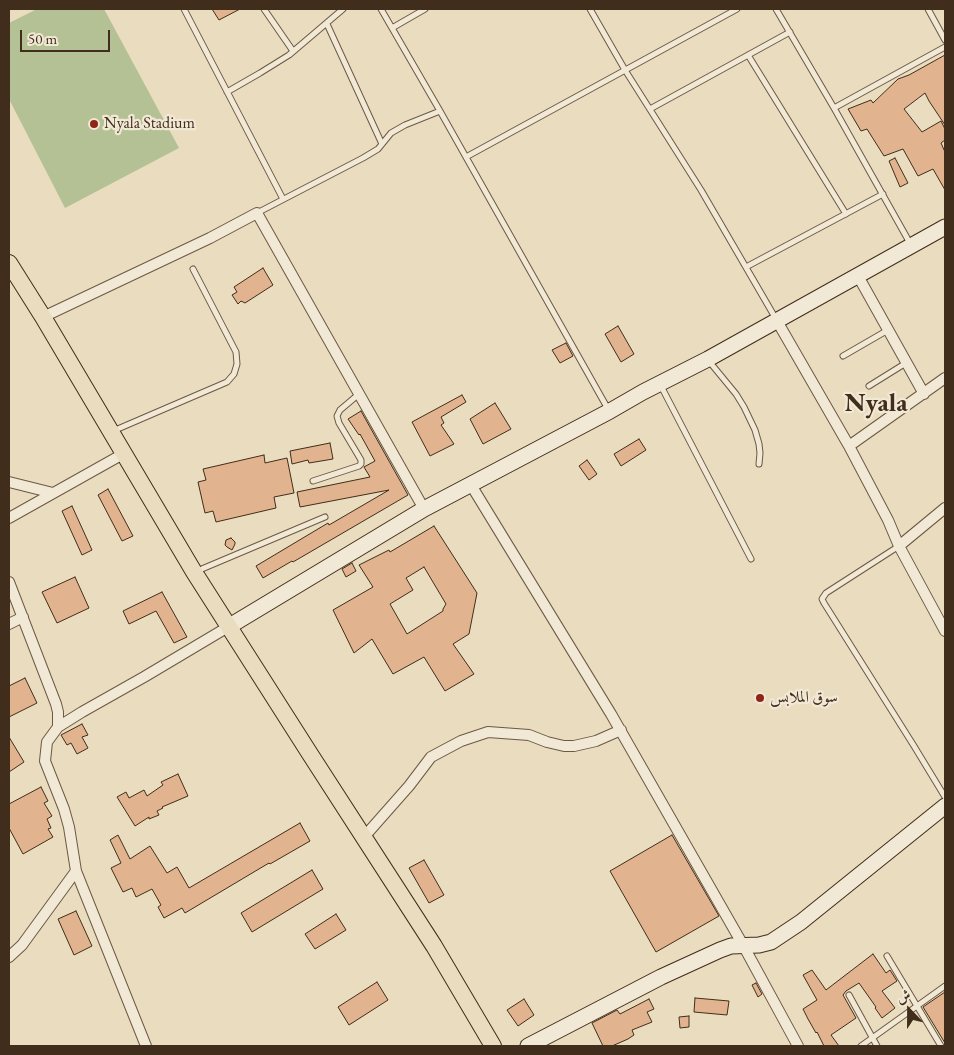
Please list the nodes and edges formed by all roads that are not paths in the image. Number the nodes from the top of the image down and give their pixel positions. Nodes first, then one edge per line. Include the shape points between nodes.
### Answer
1 (184, 9) edge
2 (264, 9) edge
3 (343, 9) edge
4 (381, 9) edge
5 (425, 9) edge
6 (590, 9) edge
7 (737, 9) edge
8 (776, 9) edge
9 (928, 9) edge
10 (326, 24) junction
11 (392, 28) junction
12 (790, 32) junction
13 (945, 40) edge
14 (945, 47) edge
15 (293, 51) junction
16 (748, 55) junction
17 (625, 70) junction
18 (227, 92) junction
19 (834, 108) junction
20 (650, 109) junction
21 (440, 111) junction
22 (382, 144) junction
23 (466, 157) junction
24 (883, 194) junction
25 (283, 199) junction
26 (257, 213) junction
27 (846, 214) junction
28 (945, 227) edge
29 (912, 246) junction
30 (9, 262) edge
31 (746, 267) junction
32 (193, 269) dead end
33 (858, 276) junction
34 (43, 317) junction
35 (777, 321) junction
36 (888, 330) junction
37 (844, 356) dead end
38 (708, 359) junction
39 (906, 363) junction
40 (945, 378) edge
41 (659, 384) junction
42 (869, 386) dead end
43 (359, 394) junction
44 (924, 394) junction
45 (610, 411) junction
46 (110, 432) junction
47 (849, 446) junction
48 (123, 454) junction
49 (759, 464) dead end
50 (313, 481) dead end
51 (9, 482) edge
52 (471, 485) junction
53 (53, 493) junction
54 (945, 508) edge
55 (424, 509) junction
56 (325, 517) dead end
57 (9, 518) edge
58 (899, 546) junction
59 (751, 558) dead end
60 (194, 572) junction
61 (9, 582) edge
62 (22, 617) junction
63 (9, 624) edge
64 (228, 627) junction
65 (945, 631) edge
66 (58, 727) junction
67 (621, 730) junction
68 (945, 797) edge
69 (945, 806) edge
70 (364, 837) junction
71 (76, 872) junction
72 (743, 945) junction
73 (886, 956) dead end
74 (9, 957) edge
75 (945, 986) edge
76 (849, 995) dead end
77 (916, 1007) junction
78 (872, 1038) junction
79 (146, 1046) edge
80 (493, 1046) edge
81 (528, 1046) edge
82 (798, 1046) edge
83 (861, 1046) edge
84 (878, 1046) edge
85 (941, 1046) edge

1 - 18 lane
2 - 15 lane
3 - 10 lane
4 - 11 lane
5 - 11 lane
6 - 17 lane
7 - 17 lane
8 - 12 lane
9 - 13 lane
10 - 15 lane
10 - 22 lane
11 - 21 lane
12 - 16 lane
12 - 19 lane
14 - 19 lane
15 - 18 lane
16 - 20 lane
16 - 27 lane
17 - 20 lane
17 - 23 lane
18 - 25 lane
19 - 24 lane
20 - 31 lane
21 - 22 lane via 405,125 391,133
21 - 23 lane
22 - 25 lane via 363,158
23 - 45 lane
24 - 27 lane
24 - 29 lane
25 - 26 lane
26 - 34 street
26 - 43 street
27 - 31 lane
28 - 29 main road
29 - 33 main road
30 - 34 main road
31 - 35 lane
32 - 46 lane via 236,352 234,374 227,382
33 - 35 main road
33 - 36 street
34 - 46 main road
35 - 38 main road
35 - 47 street
36 - 37 lane
36 - 39 street
38 - 41 main road
38 - 49 lane via 744,407 759,444
39 - 42 lane
39 - 44 street
40 - 44 street
41 - 45 main road
41 - 59 lane
43 - 50 lane via 337,416 361,464
43 - 55 street
44 - 47 street
45 - 52 main road
46 - 48 main road
47 - 58 street
48 - 53 street
48 - 60 main road
51 - 53 street
52 - 55 main road
52 - 67 street
53 - 57 street
54 - 58 street
55 - 64 main road
56 - 60 lane
58 - 65 street
58 - 68 lane via 826,593 822,599
60 - 64 main road
61 - 62 street
62 - 63 street
62 - 66 street via 56,704
64 - 66 street
64 - 70 main road
66 - 71 street via 47,742 45,761 64,809
67 - 70 street via 574,746 547,742 529,735 488,732 461,741 431,757
67 - 72 street
69 - 72 main road via 771,942
70 - 80 main road
71 - 74 street via 22,945
71 - 79 street
72 - 81 main road via 720,950
72 - 82 street
73 - 77 lane
75 - 77 lane
76 - 78 lane
77 - 78 lane
77 - 85 lane
78 - 83 lane
78 - 84 lane

